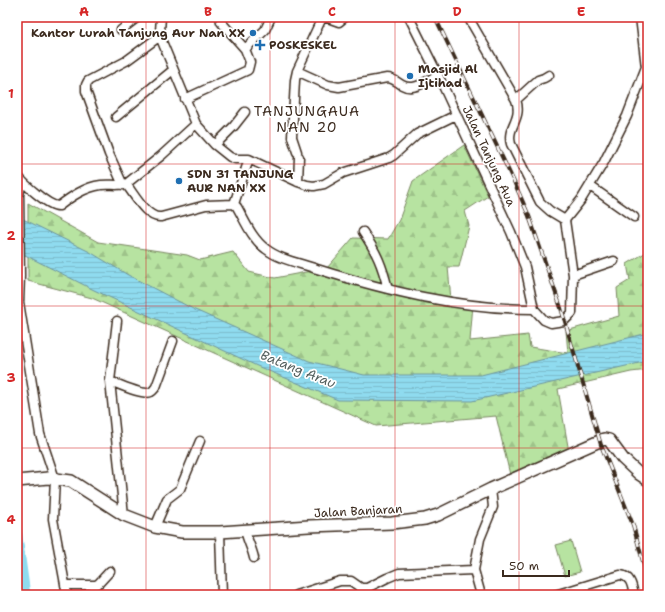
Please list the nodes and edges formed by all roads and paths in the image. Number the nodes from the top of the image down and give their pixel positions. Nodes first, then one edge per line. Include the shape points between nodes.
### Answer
1 (138, 17) edge
2 (161, 17) edge
3 (220, 17) edge
4 (271, 17) edge
5 (345, 17) edge
6 (409, 17) edge
7 (468, 17) edge
8 (640, 17) edge
9 (121, 30) dead end
10 (160, 36) junction
11 (245, 50) junction
12 (647, 67) edge
13 (173, 70) junction
14 (297, 71) junction
15 (438, 75) junction
16 (549, 75) dead end
17 (185, 99) junction
18 (516, 100) junction
19 (245, 112) dead end
20 (456, 115) junction
21 (116, 117) dead end
22 (196, 124) junction
23 (215, 146) junction
24 (249, 159) junction
25 (20, 178) edge
26 (298, 182) junction
27 (125, 184) junction
28 (590, 186) junction
29 (234, 204) junction
30 (634, 217) dead end
31 (565, 220) junction
32 (363, 232) dead end
33 (614, 261) dead end
34 (573, 275) junction
35 (388, 289) junction
36 (534, 309) junction
37 (117, 321) dead end
38 (173, 342) dead end
39 (110, 381) junction
40 (200, 441) dead end
41 (52, 478) junction
42 (648, 480) edge
43 (17, 481) edge
44 (491, 489) junction
45 (124, 515) junction
46 (155, 528) junction
47 (245, 530) junction
48 (220, 532) junction
49 (254, 558) dead end
50 (474, 570) junction
51 (110, 571) dead end
52 (65, 585) junction
53 (67, 595) edge
54 (222, 595) edge
55 (296, 595) edge
56 (481, 595) edge
57 (555, 595) edge
58 (634, 595) edge

1 - 9 street
2 - 10 street
3 - 11 street via 221,22
4 - 11 street via 265,30
5 - 14 street via 339,22 325,17 321,20
6 - 15 street, Jalan Tanjung Aua
7 - 18 street
8 - 12 street
10 - 13 street
10 - 27 street via 126,61 88,81 86,85 109,154
11 - 17 street via 250,62 248,70
12 - 28 street via 627,116
13 - 17 street
13 - 21 street
14 - 15 street via 328,85 342,88 387,78 392,78 406,87 414,87
14 - 26 street via 292,132 293,144 298,155
15 - 20 street, Jalan Tanjung Aua
16 - 18 street via 538,80
17 - 22 street
18 - 31 street via 518,112 510,134 511,144 540,202
19 - 23 street
20 - 26 street via 417,134 394,156 385,160 343,173 319,185
20 - 36 street, Jalan Tanjung Aua via 511,232 525,267
22 - 23 street
22 - 27 street
23 - 24 street via 232,158
24 - 26 street
24 - 29 street
25 - 27 street via 57,207 90,188
25 - 41 street via 19,302 40,434
27 - 29 street via 150,215 158,218 206,205
28 - 30 street
28 - 31 street
29 - 35 street via 257,240 278,256
31 - 34 street
32 - 35 street via 380,260
33 - 34 street
34 - 36 street via 572,310 567,320 549,323
35 - 36 street via 460,303
37 - 39 street
38 - 39 street via 152,392 140,392
39 - 45 street
40 - 46 street via 180,489 167,499
41 - 43 street, Jalan Banjaran
41 - 45 street, Jalan Banjaran via 75,483
41 - 52 street via 53,518
42 - 44 street, Jalan Banjaran via 631,466 609,440 604,439
44 - 47 street, Jalan Banjaran via 438,515 412,521
44 - 50 street via 493,507 480,539
45 - 46 street, Jalan Banjaran
46 - 48 street, Jalan Banjaran
47 - 48 street, Jalan Banjaran
47 - 49 street
48 - 54 street
50 - 55 street via 399,573 367,588 361,588 351,581 340,581
50 - 56 street
51 - 52 street via 96,585
52 - 53 street
57 - 58 street via 620,575 630,580

